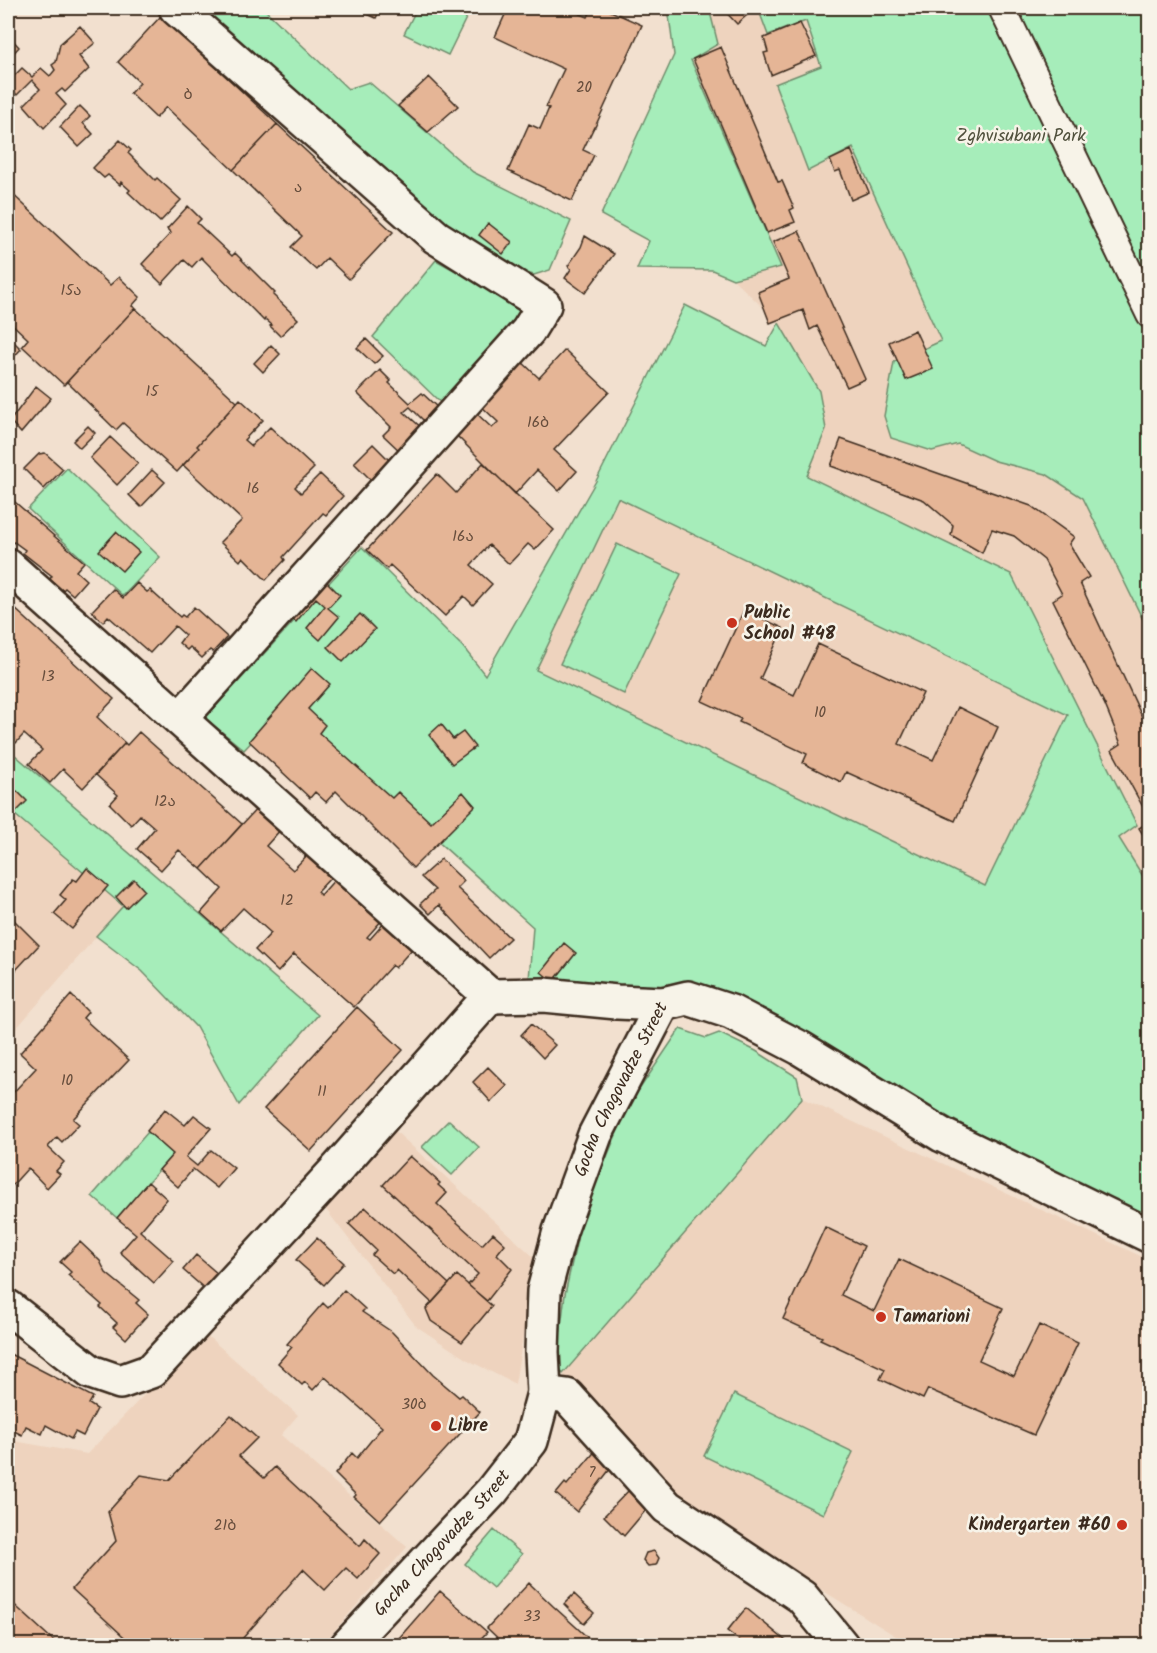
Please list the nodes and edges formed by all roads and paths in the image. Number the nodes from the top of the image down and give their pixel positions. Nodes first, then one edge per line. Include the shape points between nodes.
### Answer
1 (176, 8) edge
2 (1002, 8) edge
3 (1149, 315) edge
4 (8, 566) edge
5 (180, 719) junction
6 (490, 996) junction
7 (663, 1004) junction
8 (1149, 1236) edge
9 (8, 1307) edge
10 (544, 1393) junction
11 (347, 1646) edge
12 (842, 1646) edge

1 - 5 street via 436,237 544,305 528,331
2 - 3 street
4 - 5 street
5 - 6 street
6 - 7 street via 543,995
6 - 9 street via 151,1371 120,1382 91,1372
7 - 8 street, Gocha Chogovadze Street via 688,998 731,1012 800,1048 942,1135
7 - 10 street, Gocha Chogovadze Street via 596,1135 560,1231 544,1291
10 - 11 street, Gocha Chogovadze Street via 531,1441 492,1491
10 - 12 street via 567,1396 667,1507 802,1597

